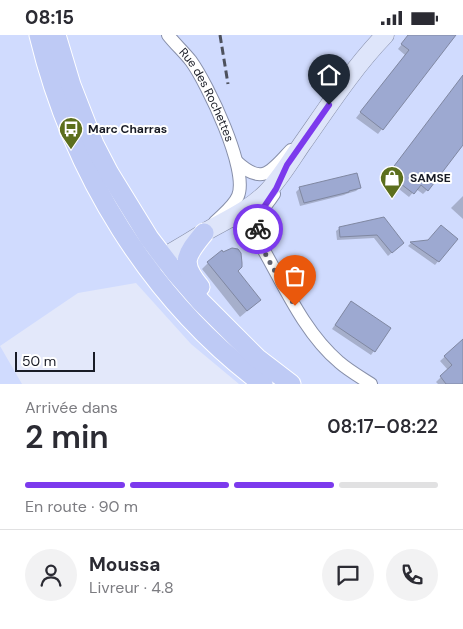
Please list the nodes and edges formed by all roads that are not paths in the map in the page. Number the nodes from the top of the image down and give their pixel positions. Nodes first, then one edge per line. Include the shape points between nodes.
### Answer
1 (39, 35) edge
2 (56, 35) edge
3 (168, 35) edge
4 (385, 35) edge
5 (305, 139) junction
6 (236, 162) junction
7 (287, 165) junction
8 (90, 174) junction
9 (226, 221) junction
10 (206, 232) junction
11 (260, 243) junction
12 (163, 257) junction
13 (146, 266) junction
14 (258, 358) junction
15 (263, 384) edge
16 (291, 384) edge
17 (371, 384) edge

1 - 8 main road via 65,117
2 - 12 main road via 94,144
3 - 6 street, Rue des Rochettes via 191,61 203,81
4 - 5 main road via 370,50
5 - 6 street via 264,174 250,172
5 - 7 main road
6 - 10 street, Rue des Rochettes via 240,181 238,196
7 - 9 main road via 266,193
7 - 11 street via 258,217
8 - 12 main road via 108,193 149,252
8 - 13 main road via 114,219
9 - 10 main road
9 - 11 street via 248,225
10 - 12 main road
10 - 14 main road via 189,254 188,271
11 - 17 street via 312,332 339,363
12 - 13 main road
12 - 14 main road via 201,302
13 - 14 main road via 161,270 228,342
13 - 15 main road via 212,342
14 - 16 main road

